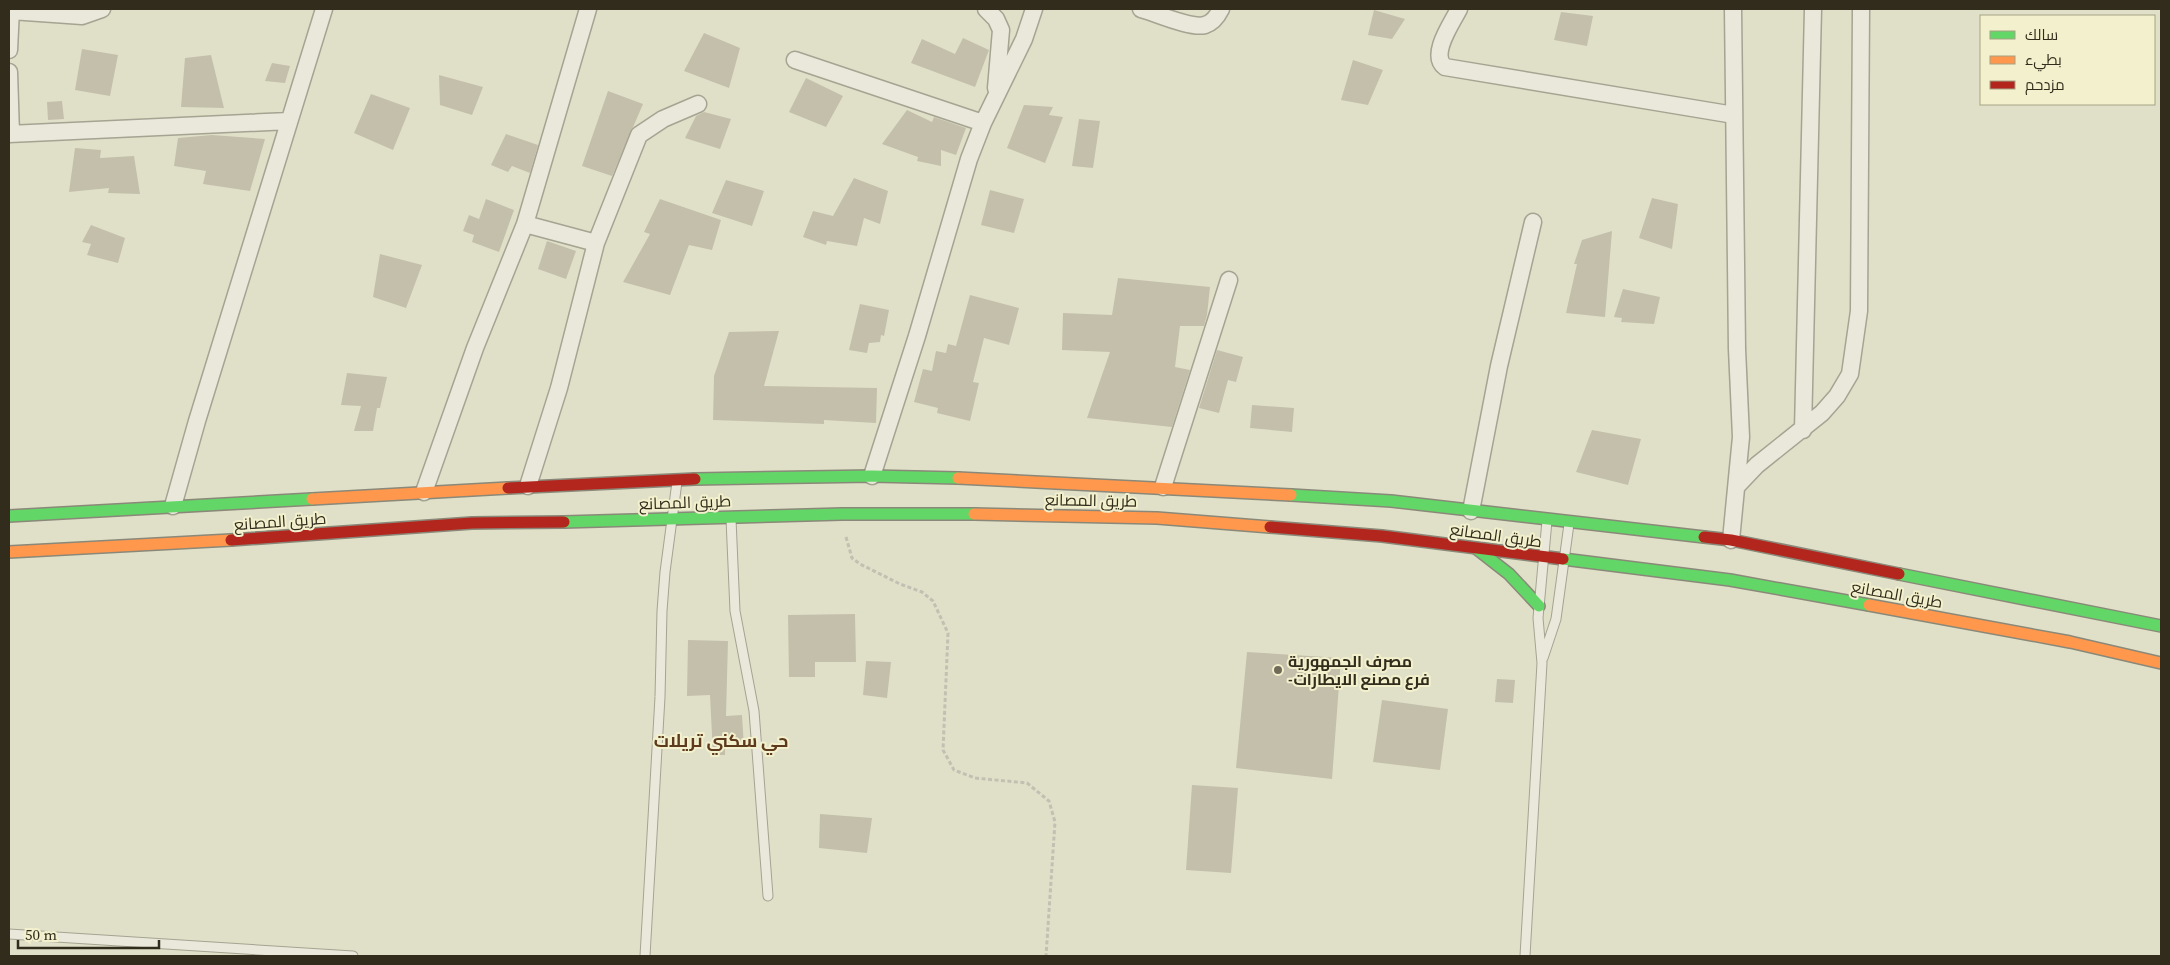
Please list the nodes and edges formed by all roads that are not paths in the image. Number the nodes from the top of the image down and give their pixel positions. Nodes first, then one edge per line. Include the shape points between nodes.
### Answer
1 (102, 9) edge
2 (324, 9) edge
3 (588, 9) edge
4 (986, 9) edge
5 (1034, 9) edge
6 (1141, 9) edge
7 (1221, 9) edge
8 (1459, 9) edge
9 (1733, 9) edge
10 (1813, 9) edge
11 (1861, 9) edge
12 (11, 10) edge
13 (9, 50) edge
14 (795, 60) dead end
15 (9, 72) edge
16 (996, 95) junction
17 (698, 104) dead end
18 (1734, 115) junction
19 (289, 121) junction
20 (983, 123) junction
21 (10, 134) edge
22 (1534, 222) dead end
23 (525, 224) junction
24 (596, 243) junction
25 (1229, 280) dead end
26 (1803, 430) junction
27 (872, 476) junction
28 (678, 479) junction
29 (528, 486) junction
30 (1737, 486) junction
31 (1163, 487) junction
32 (424, 492) junction
33 (173, 506) junction
34 (1471, 511) junction
35 (9, 516) edge
36 (731, 517) junction
37 (673, 520) junction
38 (1547, 521) junction
39 (1569, 522) junction
40 (1731, 540) junction
41 (1476, 549) junction
42 (9, 552) edge
43 (1543, 558) junction
44 (1564, 559) junction
45 (1539, 606) junction
46 (2161, 626) edge
47 (2161, 662) edge
48 (1542, 663) junction
49 (768, 896) dead end
50 (9, 934) edge
51 (354, 956) edge
52 (645, 956) edge
53 (1525, 956) edge

1 - 12 street via 82,16
2 - 19 street
3 - 23 street
4 - 16 street via 1001,30
5 - 16 street via 1024,39
6 - 7 street via 1195,26 1214,20
8 - 18 street via 1440,49 1438,58 1445,67
9 - 18 street
10 - 26 street
11 - 26 street via 1859,311 1850,374 1837,396
12 - 13 street
14 - 20 street
15 - 21 street
16 - 20 street
17 - 24 street via 663,119 639,135
18 - 30 street via 1741,437
19 - 21 street
19 - 33 street
20 - 27 street via 969,159
22 - 34 street via 1499,366
23 - 24 street
23 - 32 street via 475,348
24 - 29 street
25 - 31 street
26 - 30 street via 1757,465
27 - 28 main road, طريق المصانع
27 - 31 main road, طريق المصانع
28 - 29 main road, طريق المصانع
28 - 37 lane
29 - 32 main road, طريق المصانع
30 - 40 street
31 - 34 main road, طريق المصانع via 1324,496
32 - 33 main road, طريق المصانع
33 - 35 main road, طريق المصانع
34 - 38 main road, طريق المصانع
36 - 37 main road, طريق المصانع
36 - 41 main road, طريق المصانع via 980,514 1157,518 1382,536
36 - 49 lane via 735,611 754,711
37 - 42 main road, طريق المصانع via 472,523
37 - 52 lane via 662,610
38 - 39 main road, طريق المصانع
38 - 43 lane
39 - 40 main road, طريق المصانع
39 - 44 lane
40 - 46 main road, طريق المصانع
41 - 43 main road, طريق المصانع
41 - 45 main road via 1509,574
43 - 44 main road, طريق المصانع
43 - 45 lane
44 - 47 main road, طريق المصانع via 1730,580 2061,640
44 - 48 lane via 1556,618
45 - 48 lane
48 - 53 lane
50 - 51 lane

